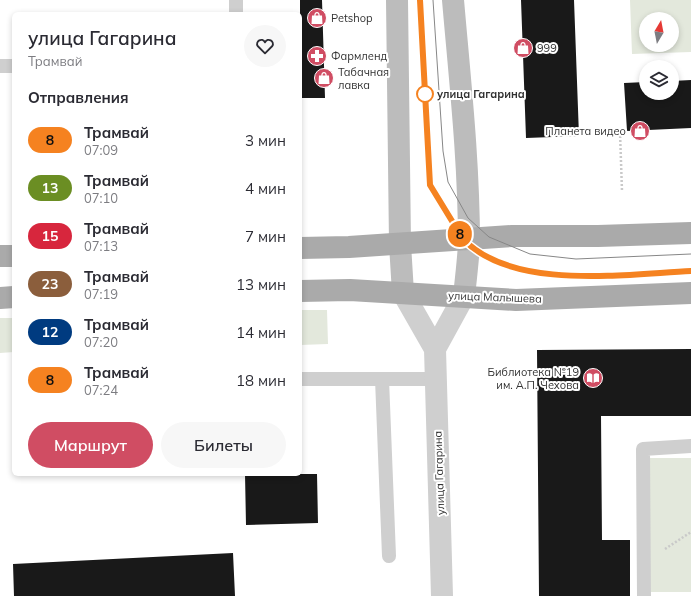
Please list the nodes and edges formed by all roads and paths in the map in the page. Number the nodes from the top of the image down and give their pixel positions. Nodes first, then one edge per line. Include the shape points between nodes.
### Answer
1 (236, 0) edge
2 (397, 0) edge
3 (453, 0) edge
4 (236, 12) edge
5 (0, 66) edge
6 (12, 66) edge
7 (620, 132) dead end
8 (622, 191) dead end
9 (691, 233) edge
10 (468, 239) junction
11 (400, 244) junction
12 (302, 248) edge
13 (0, 256) edge
14 (12, 256) edge
15 (302, 291) edge
16 (403, 293) junction
17 (691, 293) edge
18 (464, 296) junction
19 (12, 297) edge
20 (0, 298) edge
21 (435, 349) junction
22 (382, 379) junction
23 (436, 379) junction
24 (302, 380) edge
25 (691, 446) edge
26 (691, 532) edge
27 (388, 556) dead end
28 (643, 564) junction
29 (442, 596) edge
30 (644, 596) edge

1 - 4 lane
2 - 11 main road, улица Гагарина
3 - 10 main road via 465,151
5 - 6 lane
7 - 8 path
9 - 10 main road
10 - 11 main road
10 - 18 main road
11 - 12 main road
11 - 16 main road, улица Гагарина
13 - 14 main road
15 - 16 main road, улица Малышева
16 - 18 main road, улица Малышева
16 - 21 street, улица Гагарина
17 - 18 main road, улица Малышева via 516,300
18 - 21 street
19 - 20 main road
21 - 23 street, улица Гагарина
22 - 23 lane
22 - 24 lane
22 - 27 lane
23 - 29 street, улица Гагарина
25 - 28 lane via 643,449
26 - 28 path
28 - 30 lane

